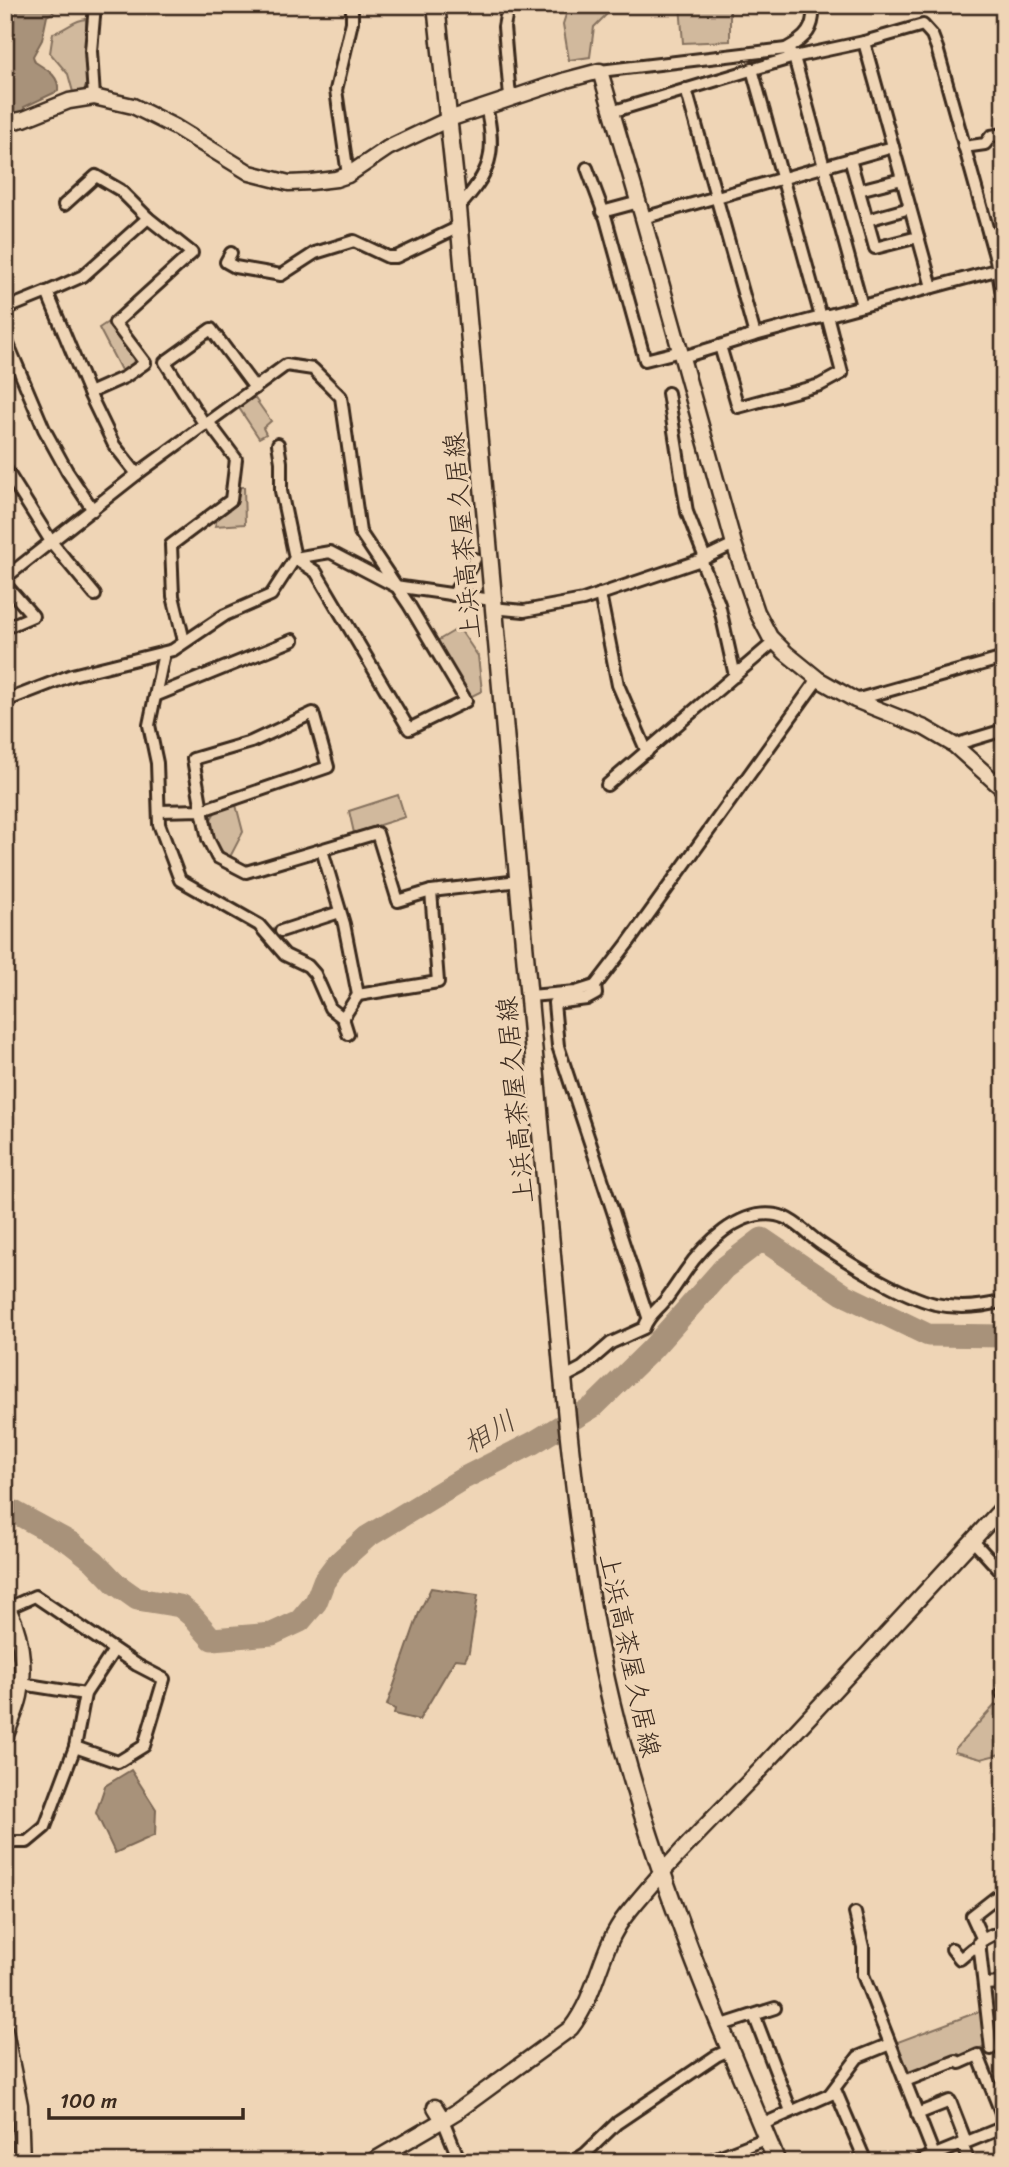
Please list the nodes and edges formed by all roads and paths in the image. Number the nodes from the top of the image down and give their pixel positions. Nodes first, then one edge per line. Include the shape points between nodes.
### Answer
1 (94, 5) edge
2 (352, 5) edge
3 (436, 5) edge
4 (508, 5) edge
5 (813, 5) edge
6 (864, 41) junction
7 (790, 53) junction
8 (752, 69) junction
9 (600, 71) junction
10 (686, 89) junction
11 (94, 97) junction
12 (510, 97) junction
13 (486, 106) junction
14 (611, 112) junction
15 (449, 119) junction
16 (5, 123) edge
17 (1004, 134) edge
18 (893, 147) junction
19 (964, 147) junction
20 (850, 159) junction
21 (824, 166) junction
22 (587, 168) dead end
23 (348, 175) junction
24 (783, 178) junction
25 (902, 179) junction
26 (859, 190) junction
27 (716, 197) junction
28 (639, 202) junction
29 (64, 205) dead end
30 (458, 208) junction
31 (910, 208) junction
32 (603, 212) junction
33 (148, 218) junction
34 (643, 218) junction
35 (867, 220) junction
36 (459, 227) junction
37 (1004, 230) edge
38 (989, 235) junction
39 (918, 237) junction
40 (231, 253) dead end
41 (996, 270) junction
42 (932, 287) junction
43 (47, 292) junction
44 (862, 306) junction
45 (1004, 306) edge
46 (5, 309) edge
47 (824, 316) junction
48 (755, 335) junction
49 (5, 337) edge
50 (720, 346) junction
51 (682, 354) junction
52 (255, 388) junction
53 (89, 393) junction
54 (668, 393) dead end
55 (207, 424) junction
56 (278, 444) dead end
57 (5, 468) edge
58 (137, 474) junction
59 (93, 510) junction
60 (52, 543) junction
61 (734, 544) junction
62 (295, 558) junction
63 (475, 559) dead end
64 (703, 559) junction
65 (5, 578) edge
66 (5, 584) edge
67 (395, 586) junction
68 (600, 594) junction
69 (95, 595) dead end
70 (453, 595) junction
71 (493, 604) junction
72 (5, 628) edge
73 (293, 640) dead end
74 (184, 641) junction
75 (775, 641) junction
76 (164, 653) junction
77 (1004, 658) edge
78 (735, 676) junction
79 (818, 679) junction
80 (157, 695) junction
81 (855, 699) junction
82 (5, 701) edge
83 (1004, 730) edge
84 (954, 745) junction
85 (647, 752) junction
86 (607, 786) dead end
87 (1004, 790) edge
88 (202, 810) junction
89 (159, 811) junction
90 (322, 850) junction
91 (519, 881) junction
92 (430, 891) junction
93 (340, 912) junction
94 (281, 931) dead end
95 (595, 986) junction
96 (358, 995) junction
97 (530, 996) junction
98 (343, 1018) junction
99 (348, 1034) dead end
100 (1004, 1301) edge
101 (648, 1317) junction
102 (563, 1378) junction
103 (1004, 1506) edge
104 (973, 1541) junction
105 (1004, 1574) edge
106 (7, 1606) edge
107 (114, 1650) junction
108 (22, 1684) junction
109 (85, 1693) junction
110 (5, 1738) edge
111 (75, 1747) junction
112 (5, 1842) edge
113 (661, 1871) junction
114 (1004, 1891) edge
115 (855, 1913) dead end
116 (1004, 1926) edge
117 (990, 1939) edge
118 (952, 1949) dead end
119 (1004, 1983) edge
120 (984, 1984) junction
121 (775, 2008) dead end
122 (754, 2015) junction
123 (719, 2026) junction
124 (6, 2038) edge
125 (890, 2044) junction
126 (1004, 2045) edge
127 (991, 2049) junction
128 (729, 2050) junction
129 (978, 2055) junction
130 (905, 2081) junction
131 (830, 2094) junction
132 (12, 2106) edge
133 (791, 2111) junction
134 (439, 2113) junction
135 (918, 2114) junction
136 (1004, 2119) edge
137 (1004, 2127) edge
138 (764, 2131) junction
139 (964, 2143) junction
140 (936, 2157) edge
141 (22, 2162) edge
142 (371, 2162) edge
143 (460, 2162) edge
144 (573, 2162) edge
145 (706, 2162) edge
146 (777, 2162) edge
147 (866, 2162) edge
148 (918, 2162) edge
149 (970, 2162) edge

1 - 11 street
2 - 23 street via 336,90
3 - 15 main road, 上浜高茶屋久居線
4 - 12 street via 504,27
5 - 7 street via 814,23
6 - 7 street
6 - 18 street
6 - 19 street via 923,25 937,48
7 - 8 street
7 - 9 street
7 - 21 street
8 - 10 street
8 - 24 street
9 - 12 street
9 - 14 street
10 - 14 street
10 - 27 street
11 - 16 street
11 - 23 street via 124,103 154,117 250,173 289,183
12 - 13 street
13 - 15 street
13 - 30 street via 493,140 490,159 476,188
14 - 28 street
15 - 23 street via 388,148
15 - 30 main road, 上浜高茶屋久居線
17 - 19 street via 991,136 985,144
18 - 20 street
18 - 25 street
19 - 38 street
20 - 21 street
20 - 26 street
21 - 24 street
21 - 44 street
22 - 32 street
24 - 27 street
24 - 47 street
25 - 26 street
25 - 31 street
26 - 35 street
27 - 34 street
27 - 48 street
28 - 32 street
28 - 34 street
29 - 33 street via 96,176 120,190
30 - 36 main road, 上浜高茶屋久居線
31 - 35 street
31 - 39 street
32 - 51 street via 646,362
33 - 43 street via 83,276
33 - 53 street via 192,253 115,323 145,363
34 - 51 street
35 - 39 street via 875,248
36 - 40 street via 396,257 354,241 315,253 281,275 235,267 226,262
36 - 71 main road, 上浜高茶屋久居線
37 - 38 street
38 - 41 street
39 - 42 street
41 - 42 street
41 - 45 street
42 - 44 street
43 - 46 street
43 - 53 street
44 - 47 street
47 - 48 street
47 - 50 street via 842,373 820,385 738,407
48 - 50 street
49 - 59 street via 44,429
50 - 51 street
51 - 61 street
52 - 55 street
52 - 55 street via 211,329 165,362
52 - 67 street via 286,365 313,369 341,397 360,532
53 - 58 street via 114,445
54 - 64 street via 687,512
55 - 58 street
55 - 74 street via 236,459 231,500 171,545 173,596
56 - 62 street via 281,491
57 - 60 street
58 - 59 street
59 - 60 street
60 - 65 street
60 - 69 street
61 - 64 street
61 - 75 street via 757,612
62 - 67 street via 330,552
62 - 67 street via 316,572 410,729 466,701
62 - 74 street via 271,595 225,615
63 - 70 street
64 - 68 street
64 - 78 street via 719,604
66 - 72 street via 33,616
67 - 70 street
68 - 71 street via 537,610
68 - 85 street via 618,685
70 - 71 street
71 - 91 main road, 上浜高茶屋久居線
73 - 80 street
74 - 76 street
75 - 78 street
75 - 79 street
76 - 80 street
76 - 82 street via 72,675
77 - 81 street
78 - 85 street
79 - 81 street
79 - 95 street
80 - 89 street via 149,725 157,763
81 - 84 street
83 - 84 street
84 - 87 street
85 - 86 street
88 - 88 street via 193,759 251,743 313,713 328,767
88 - 89 street
88 - 90 street via 217,857 246,872
89 - 98 street via 161,831 183,883 259,925 285,955 308,966 330,1008
90 - 92 street via 377,833 398,901
90 - 93 street
91 - 92 street
91 - 97 main road, 上浜高茶屋久居線
92 - 96 street via 439,982
93 - 94 street
93 - 96 street
95 - 97 street
95 - 101 street via 596,994 587,999 554,1003 558,1046
96 - 98 street
97 - 102 main road, 上浜高茶屋久居線
98 - 99 street
100 - 101 street via 974,1306 933,1303 837,1254 790,1220 764,1214 748,1217 716,1237
101 - 102 street via 644,1328 611,1343
102 - 113 main road, 上浜高茶屋久居線 via 590,1603 609,1693
103 - 104 street
104 - 105 street
104 - 113 street
106 - 107 street via 35,1596
106 - 108 street via 19,1643
107 - 109 street
107 - 111 street via 164,1679 144,1746 118,1762
108 - 109 street
108 - 110 street
109 - 111 street
111 - 112 street via 45,1827 27,1842
113 - 123 main road, 上浜高茶屋久居線
113 - 134 street via 610,1939 593,1991 571,2028
114 - 117 street via 972,1916
115 - 125 street via 863,1947 863,1975
116 - 117 street
117 - 118 street via 960,1959
117 - 120 street
119 - 120 street
120 - 127 street
121 - 122 street
122 - 123 street
122 - 133 street
123 - 128 main road, 上浜高茶屋久居線
124 - 132 street
125 - 130 street
125 - 131 street via 858,2057
126 - 127 street
127 - 129 street
128 - 138 main road, 上浜高茶屋久居線
128 - 144 street via 617,2123
129 - 130 street
129 - 136 street
130 - 135 street
131 - 133 street
131 - 147 street via 836,2092
132 - 141 street
133 - 138 street
134 - 142 street
134 - 143 street
135 - 139 street via 950,2101
135 - 140 street
137 - 139 street
138 - 145 street
138 - 146 main road, 上浜高茶屋久居線
139 - 140 street
139 - 149 street
140 - 148 street

